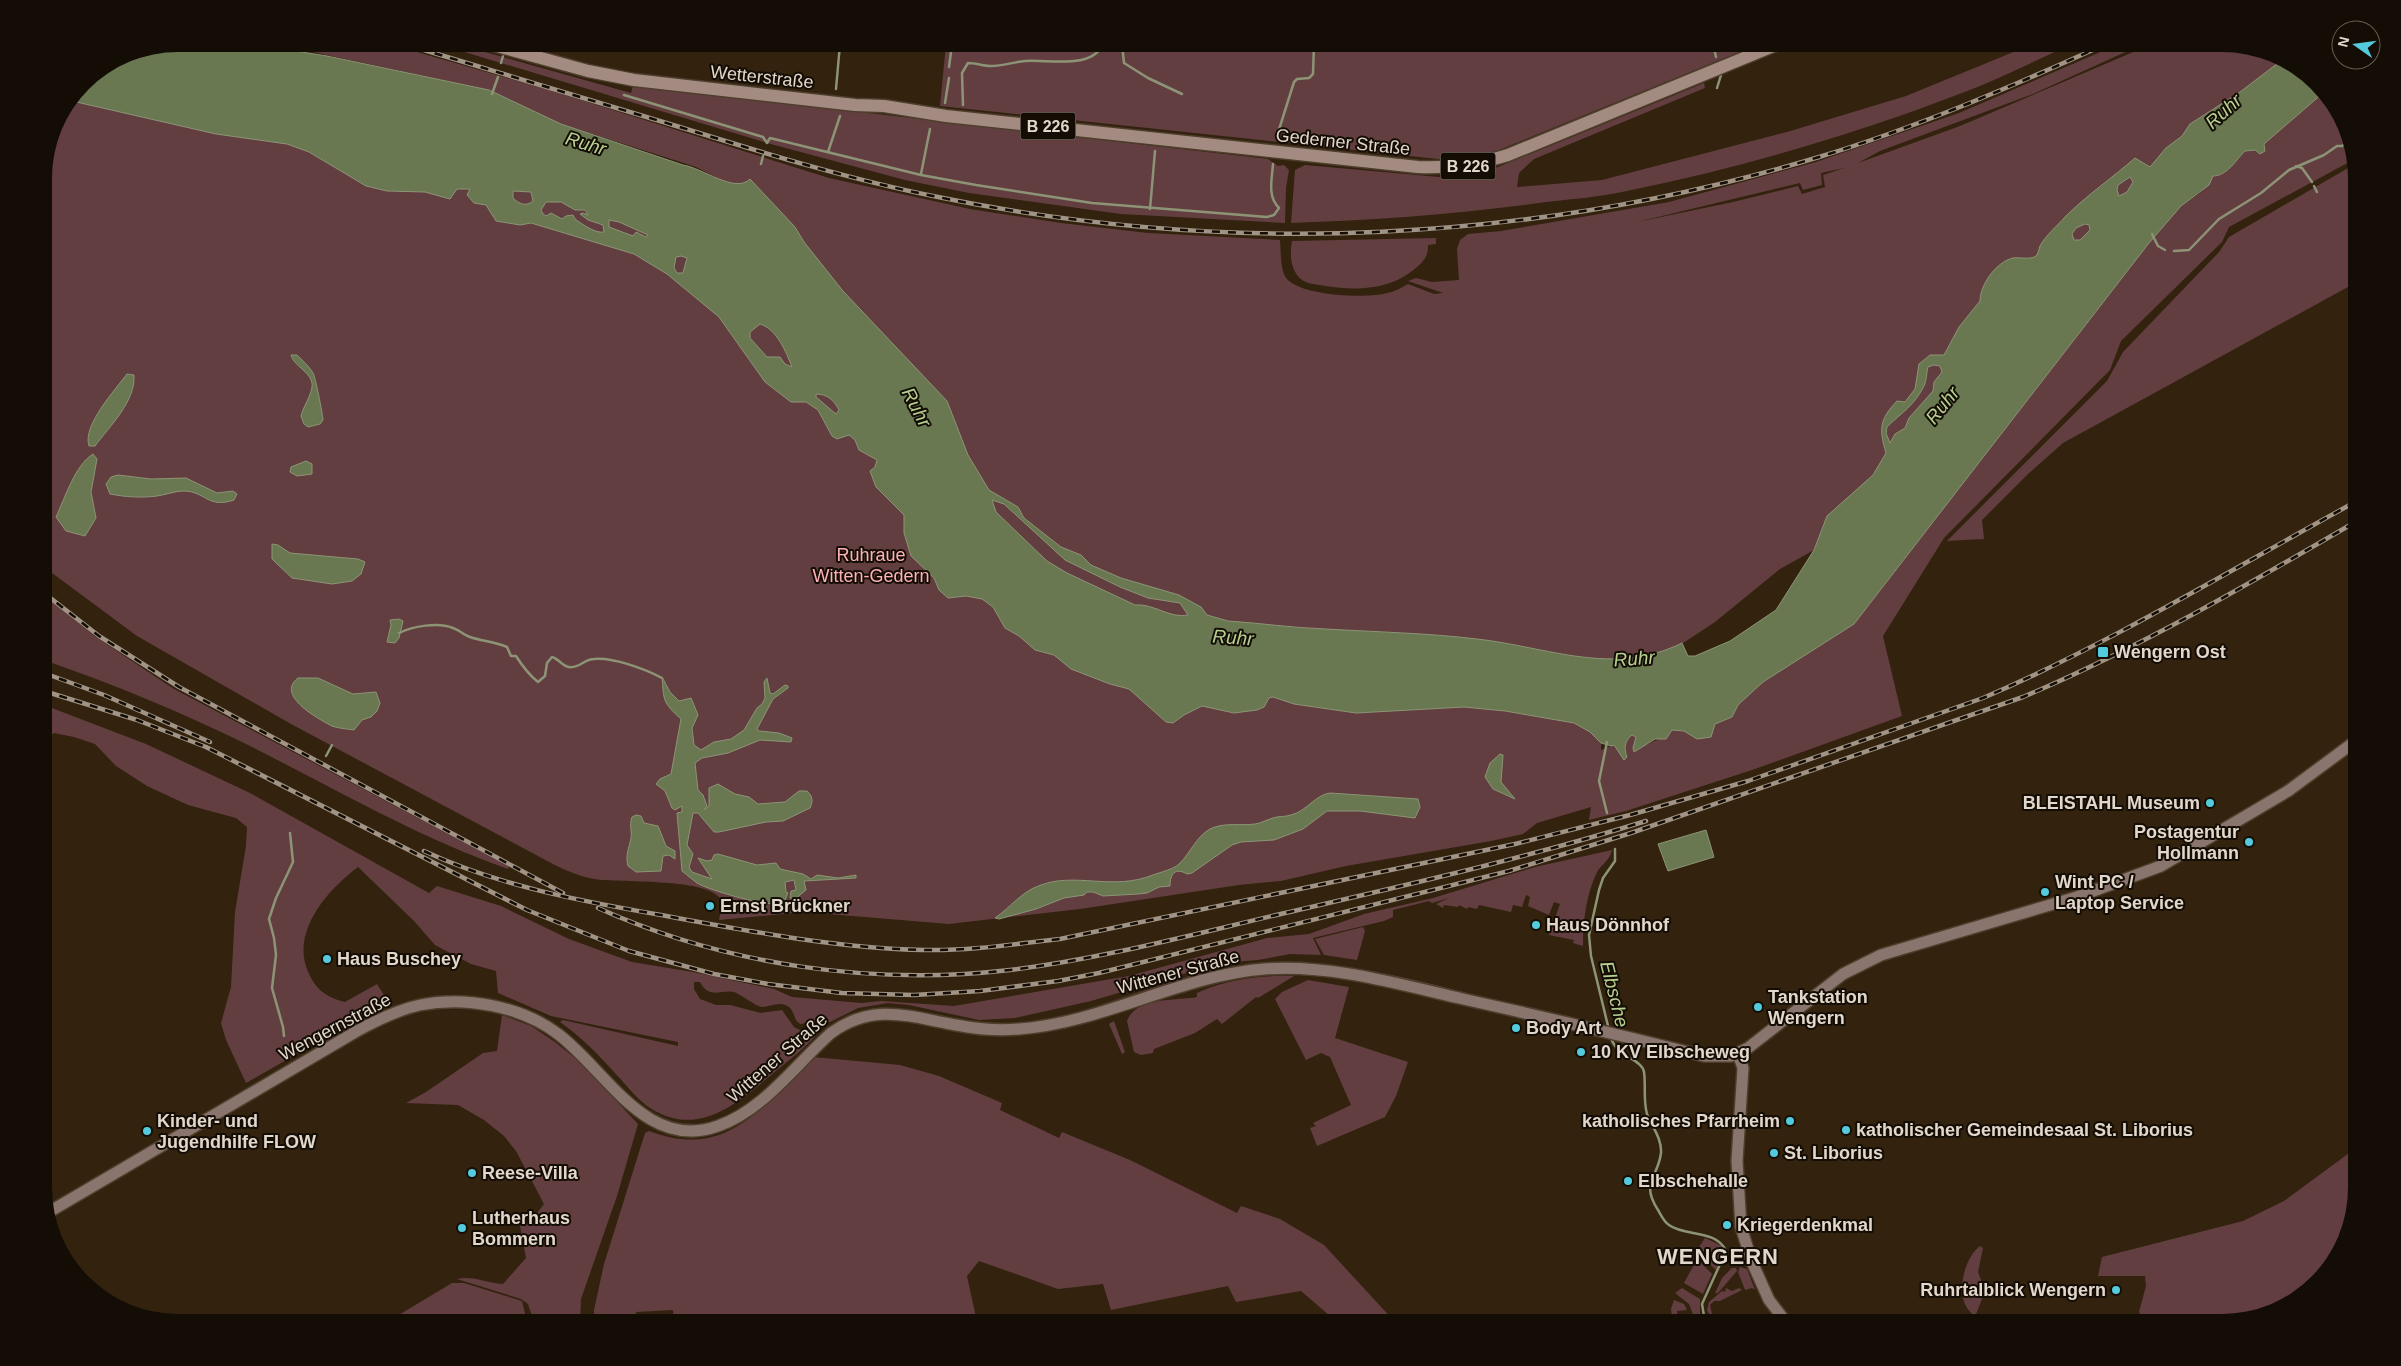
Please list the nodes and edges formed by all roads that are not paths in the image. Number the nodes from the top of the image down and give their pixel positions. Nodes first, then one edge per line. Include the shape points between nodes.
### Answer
1 (1758, 52) edge
2 (522, 53) edge
3 (884, 106) joint
4 (2348, 747) edge
5 (1738, 1054) junction
6 (690, 1132) joint
7 (55, 1209) edge
8 (1780, 1314) edge

1 - 3 main road, Gederner Straße / B 226 via 1508,154 1450,168 1418,168 955,117
2 - 3 main road, Wetterstraße / B 226 via 634,80
4 - 5 main road via 2288,791 2161,866 2099,890 1924,941 1859,965
5 - 6 main road, Wittener Straße via 1713,1057 1349,974 1282,968 1218,976 1037,1027 979,1029 900,1014 860,1018 831,1033 745,1112 717,1127
5 - 8 main road via 1743,1068 1737,1161 1741,1227 1769,1300
6 - 7 main road, Wengernstraße via 665,1127 645,1117 577,1050 536,1021 491,1006 427,1004 387,1015 357,1031

